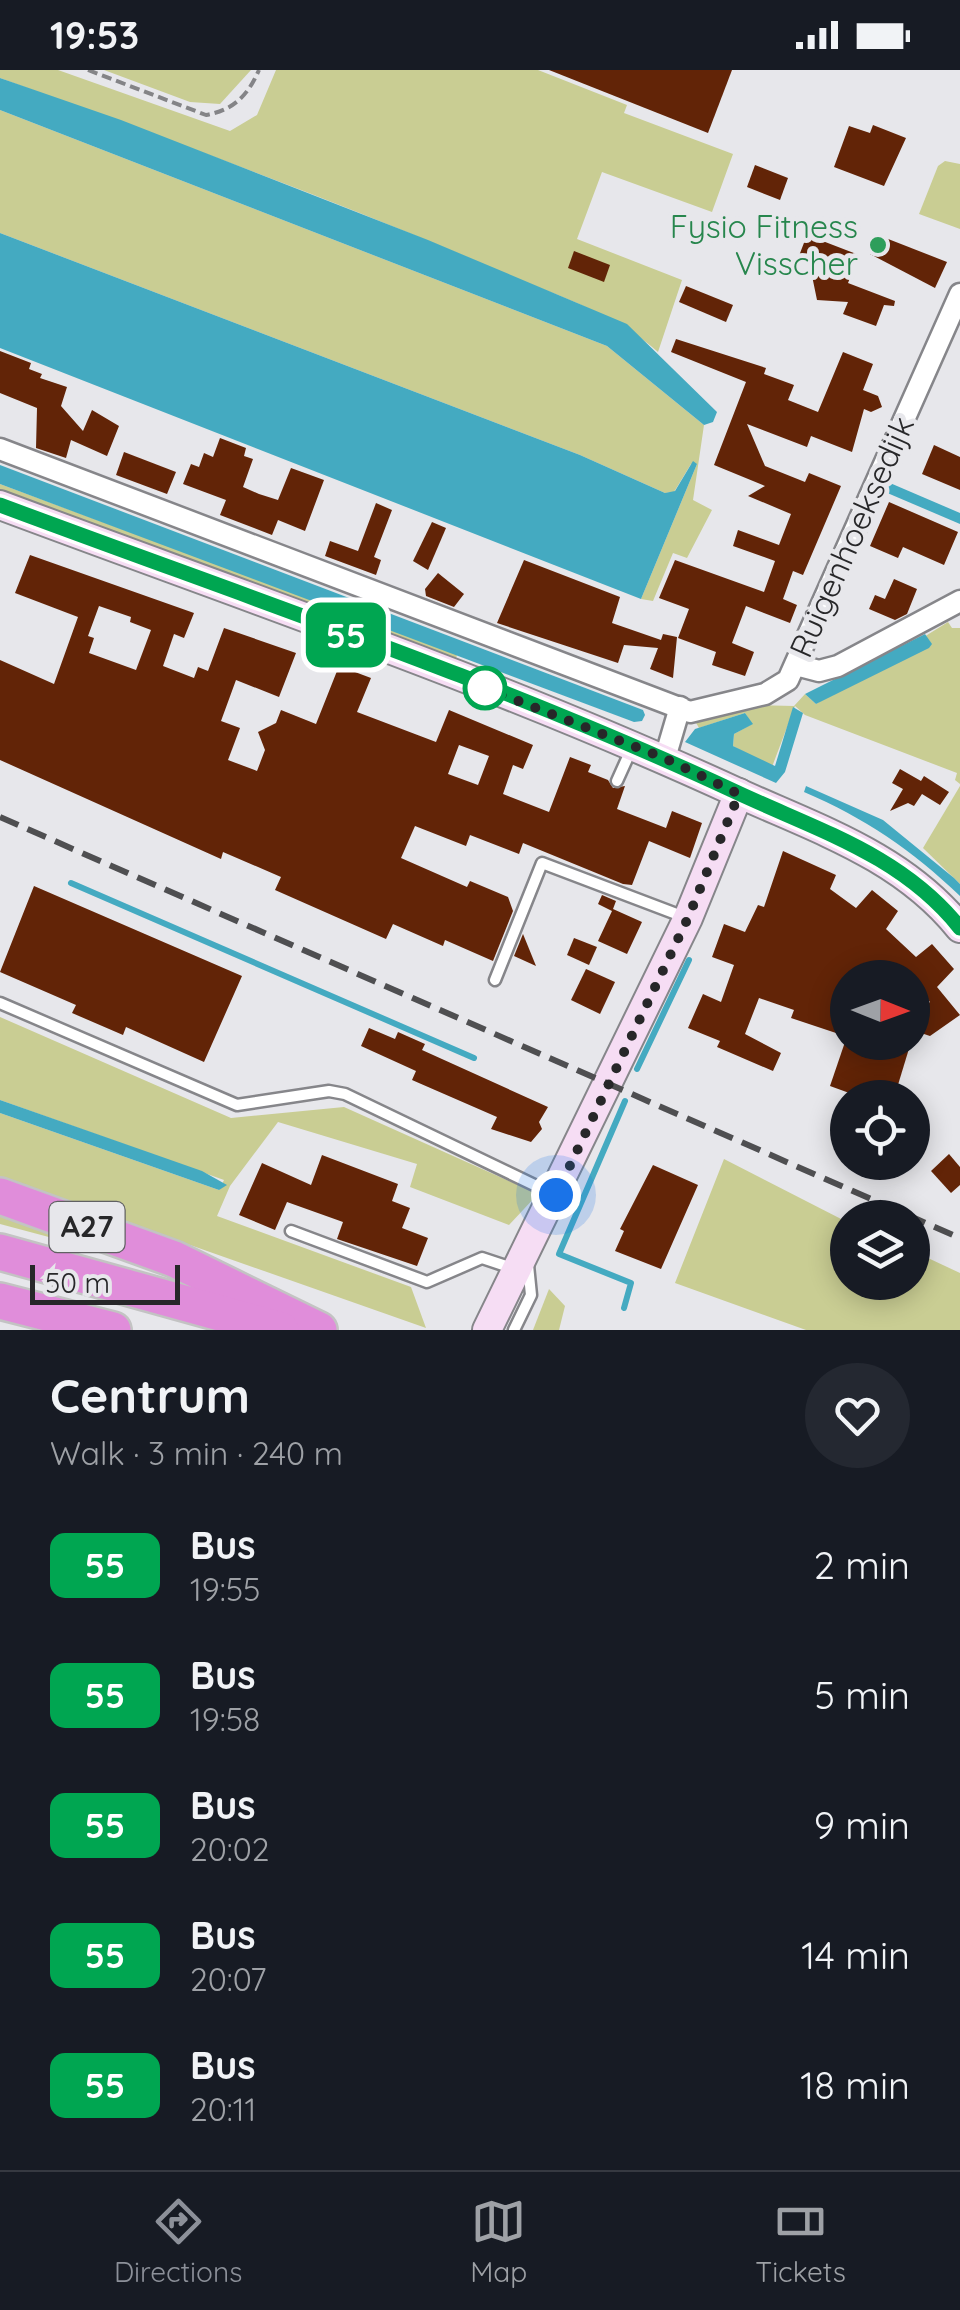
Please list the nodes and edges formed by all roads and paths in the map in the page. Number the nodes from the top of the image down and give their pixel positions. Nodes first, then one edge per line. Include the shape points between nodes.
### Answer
1 (88, 70) edge
2 (260, 70) edge
3 (960, 294) edge
4 (0, 449) edge
5 (2, 512) edge
6 (960, 601) edge
7 (796, 666) junction
8 (680, 707) junction
9 (632, 746) junction
10 (664, 758) junction
11 (618, 781) dead end
12 (739, 794) junction
13 (688, 918) junction
14 (960, 928) edge
15 (495, 980) dead end
16 (0, 1003) edge
17 (556, 1195) junction
18 (0, 1196) edge
19 (291, 1231) dead end
20 (0, 1252) edge
21 (521, 1259) junction
22 (0, 1300) edge
23 (113, 1330) edge
24 (282, 1330) edge
25 (318, 1330) edge
26 (487, 1330) edge
27 (514, 1330) edge

1 - 2 path via 206,115 226,111 249,92
3 - 7 street, Ruigenhoeksedijk
4 - 8 street
5 - 9 main road
6 - 7 street via 838,666
7 - 8 street, Ruigenhoeksedijk via 765,694 690,712
8 - 10 street
9 - 10 main road
9 - 11 lane
10 - 12 main road
12 - 13 main road
12 - 14 main road via 850,841 905,875
13 - 15 lane via 542,863
13 - 17 main road
16 - 17 lane via 237,1105 330,1090 345,1094
17 - 21 main road
18 - 25 highway, A27 via 174,1258
19 - 21 lane via 428,1282 482,1258
20 - 24 highway, A27
21 - 26 main road
21 - 27 lane via 531,1295
22 - 23 highway

